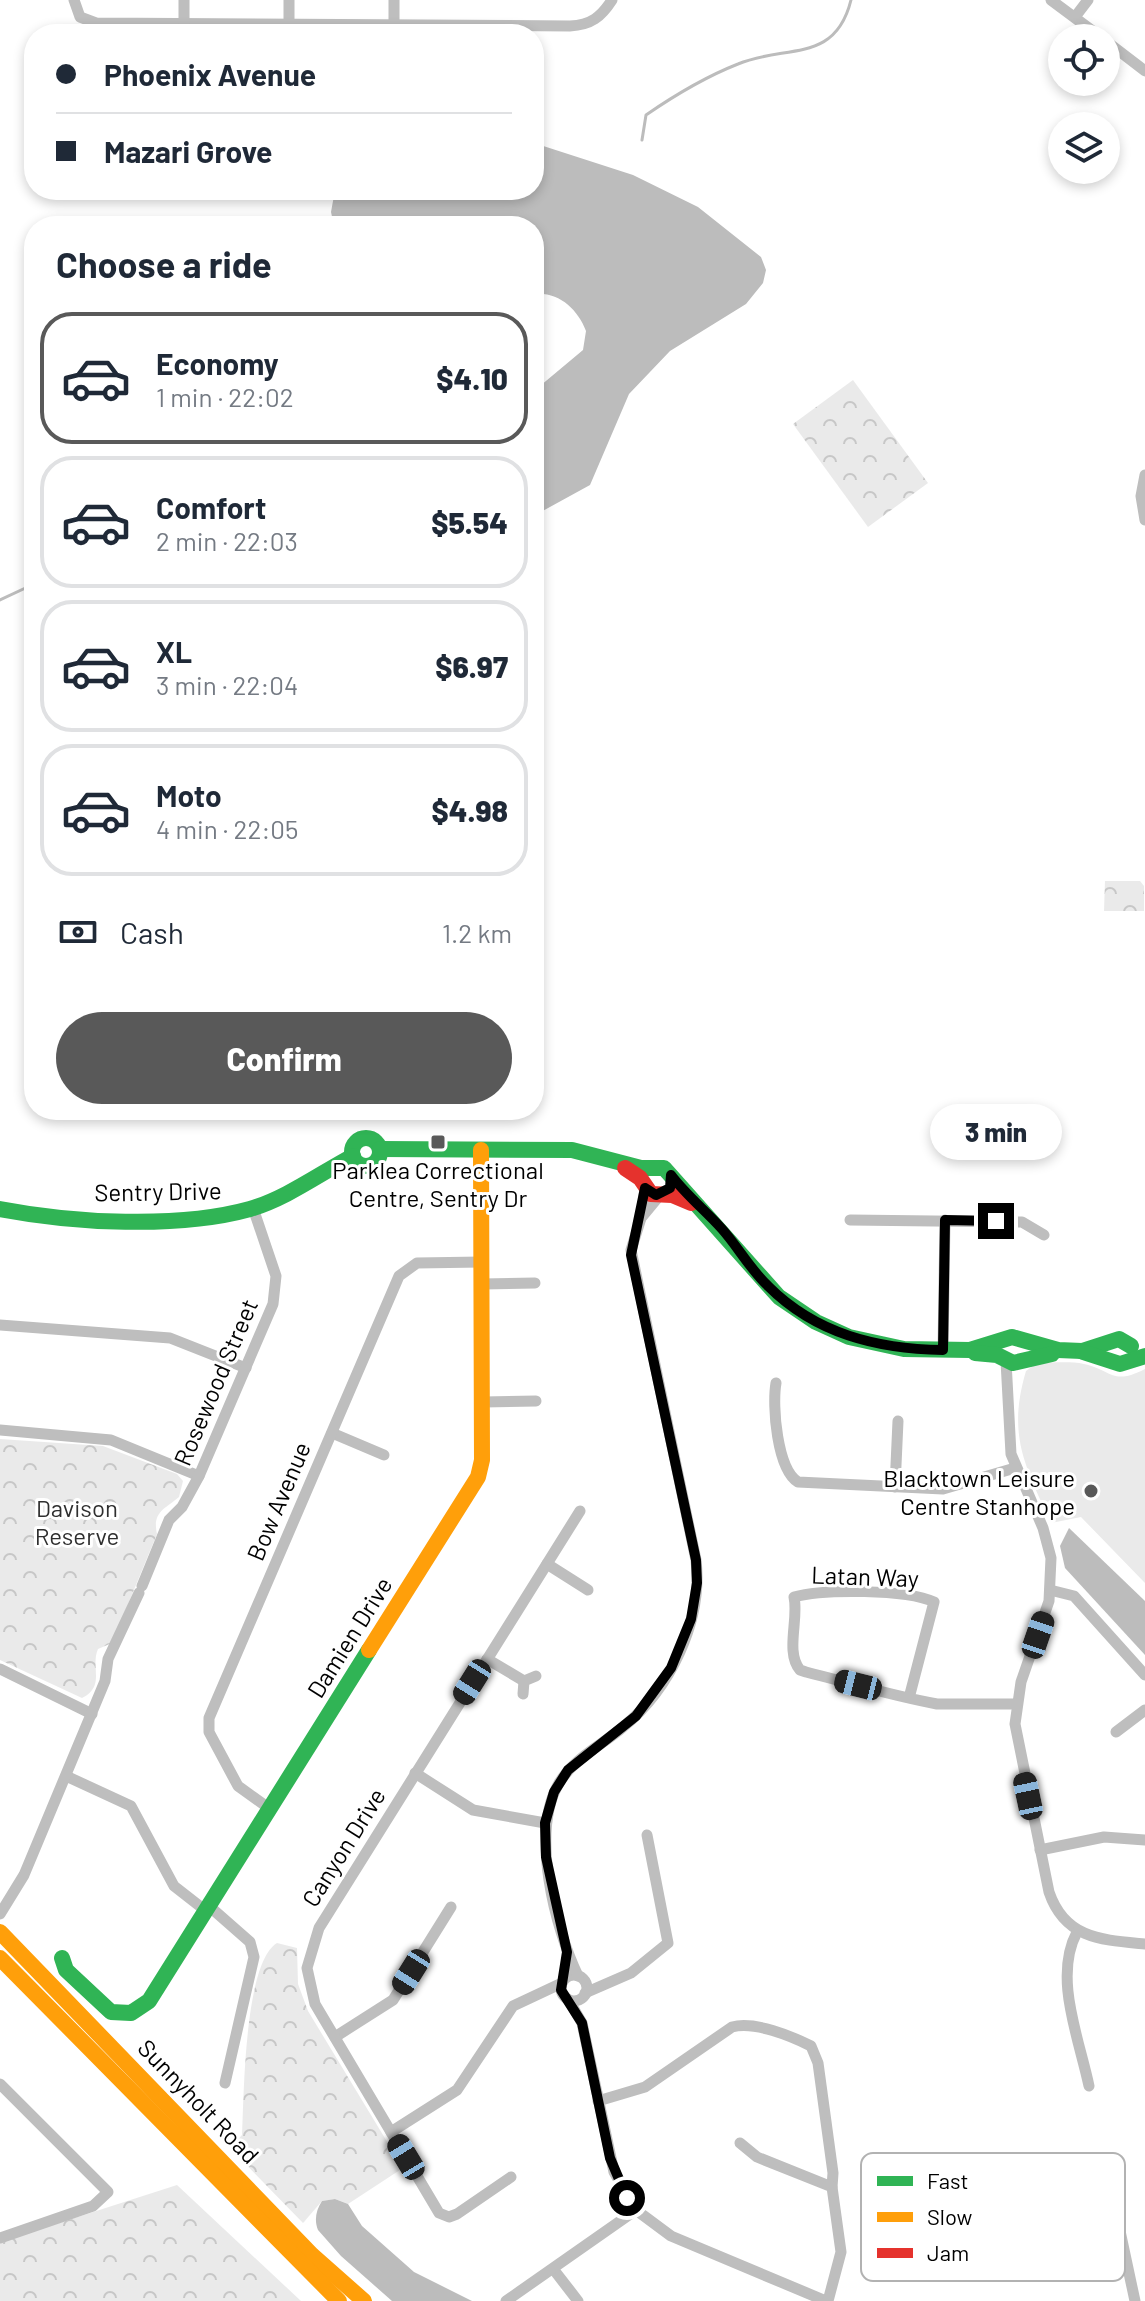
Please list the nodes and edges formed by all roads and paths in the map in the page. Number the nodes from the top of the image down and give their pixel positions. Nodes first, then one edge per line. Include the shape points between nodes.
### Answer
1 (74, 0) edge
2 (184, 0) edge
3 (289, 0) edge
4 (394, 0) edge
5 (612, 0) edge
6 (1051, 0) edge
7 (1088, 0) edge
8 (1075, 17) junction
9 (184, 23) junction
10 (289, 24) joint
11 (394, 24) edge
12 (1084, 24) edge
13 (544, 25) edge
14 (1120, 52) edge
15 (1145, 71) edge
16 (1145, 475) edge
17 (1145, 520) edge
18 (481, 1150) junction
19 (610, 1159) junction
20 (663, 1171) junction
21 (653, 1190) junction
22 (700, 1207) junction
23 (253, 1208) junction
24 (0, 1209) edge
25 (945, 1220) junction
26 (857, 1223) dead end
27 (1044, 1235) dead end
28 (481, 1262) junction
29 (535, 1283) dead end
30 (482, 1284) junction
31 (0, 1325) edge
32 (943, 1350) junction
33 (1138, 1352) edge
34 (1013, 1353) junction
35 (246, 1368) junction
36 (776, 1383) dead end
37 (536, 1401) dead end
38 (483, 1402) junction
39 (898, 1421) dead end
40 (0, 1430) edge
41 (332, 1433) junction
42 (384, 1455) dead end
43 (1015, 1468) junction
44 (199, 1476) junction
45 (895, 1487) junction
46 (580, 1511) dead end
47 (547, 1564) junction
48 (588, 1590) dead end
49 (1050, 1590) junction
50 (487, 1659) junction
51 (1, 1674) edge
52 (1145, 1675) edge
53 (536, 1676) dead end
54 (524, 1681) junction
55 (523, 1694) dead end
56 (909, 1698) junction
57 (1016, 1704) junction
58 (1145, 1710) edge
59 (92, 1714) junction
60 (1116, 1732) dead end
61 (415, 1773) junction
62 (66, 1776) junction
63 (270, 1809) junction
64 (545, 1823) junction
65 (647, 1835) dead end
66 (1145, 1840) edge
67 (1040, 1850) junction
68 (451, 1907) dead end
69 (207, 1909) junction
70 (0, 1914) edge
71 (0, 1932) edge
72 (1077, 1932) junction
73 (1145, 1944) edge
74 (567, 1952) junction
75 (0, 1958) edge
76 (62, 1958) dead end
77 (580, 1977) junction
78 (608, 1980) junction
79 (563, 1981) junction
80 (585, 1994) junction
81 (539, 1995) junction
82 (567, 1998) junction
83 (582, 2023) junction
84 (335, 2037) junction
85 (225, 2083) dead end
86 (0, 2084) edge
87 (1089, 2086) dead end
88 (598, 2101) junction
89 (391, 2132) junction
90 (740, 2143) dead end
91 (511, 2177) dead end
92 (832, 2187) junction
93 (636, 2210) junction
94 (0, 2238) edge
95 (1125, 2254) edge
96 (554, 2270) junction
97 (339, 2301) edge
98 (364, 2301) edge
99 (506, 2301) edge
100 (578, 2301) edge
101 (827, 2301) edge
102 (1135, 2301) edge

1 - 9 street via 76,11 87,21
2 - 9 street
3 - 10 street
4 - 11 street
5 - 13 street via 604,13 582,25
6 - 8 street
7 - 8 street
8 - 12 street
9 - 10 street
14 - 15 street
16 - 17 street
18 - 19 street via 572,1150
18 - 23 street, Sentry Drive via 380,1149 376,1141 364,1138 356,1142 353,1156
18 - 28 street, Damien Drive
19 - 20 street
19 - 21 street
20 - 21 street via 648,1171
20 - 21 street via 670,1188
20 - 22 street
21 - 22 street
21 - 64 street via 631,1255 696,1560 696,1594 685,1638 664,1680 636,1716 568,1770 554,1792
22 - 32 street via 767,1286 816,1322 874,1344
23 - 24 street, Sentry Drive via 198,1218 33,1215
23 - 35 street, Rosewood Street via 274,1268 276,1290
25 - 26 street
25 - 27 street via 1022,1222
25 - 32 street
28 - 30 street, Damien Drive
28 - 41 street, Bow Avenue via 425,1262 405,1269
29 - 30 street
30 - 38 street, Damien Drive
31 - 35 street via 170,1338
32 - 34 street
33 - 34 street via 1119,1339 1110,1352
34 - 43 street via 1007,1430
35 - 44 street, Rosewood Street
36 - 45 street via 774,1411 785,1466 793,1479 805,1484
37 - 38 street
38 - 63 street, Damien Drive via 478,1477
39 - 45 street
40 - 44 street via 111,1440
41 - 42 street
41 - 63 street, Bow Avenue via 208,1722 238,1786
43 - 45 street via 950,1488
43 - 49 street via 1046,1538
44 - 59 street, Rosewood Street via 169,1520 108,1659
46 - 47 street, Canyon Drive
47 - 48 street
47 - 50 street, Canyon Drive
49 - 52 street via 1074,1596
49 - 57 street
50 - 54 street
50 - 61 street, Canyon Drive
51 - 59 street
53 - 54 street
54 - 55 street
56 - 56 street, Latan Way via 800,1670 793,1654 794,1597 916,1596 934,1602
56 - 57 street via 947,1705
57 - 67 street via 1017,1743
58 - 60 street
59 - 62 street, Rosewood Street
61 - 64 street via 473,1810
61 - 84 street, Canyon Drive via 312,1941 310,1989
62 - 69 street via 131,1806 174,1886
62 - 70 street, Rosewood Street via 24,1875
63 - 69 street, Damien Drive
64 - 74 street via 546,1857
65 - 78 street via 668,1943 631,1973
66 - 67 street via 1104,1837
67 - 72 street via 1053,1904
68 - 84 street via 393,2000
69 - 76 street, Damien Drive via 149,2001 131,2013 101,2006 66,1970
69 - 85 street via 250,1942 254,1957
71 - 98 street, Sunnyholt Road via 312,2255
72 - 73 street
72 - 87 street via 1065,1970
74 - 77 street
74 - 79 street
75 - 97 street, Sunnyholt Road
77 - 78 street
77 - 79 street
77 - 80 street
78 - 80 street
79 - 81 street
79 - 82 street
80 - 82 street via 577,2000
80 - 83 street
81 - 82 street
81 - 89 street via 519,2002 507,2014 457,2090
82 - 83 street
83 - 88 street
84 - 89 street, Canyon Drive
86 - 94 street via 108,2192 93,2206
88 - 92 street via 645,2087 732,2027 747,2026 811,2046 818,2063
88 - 93 street via 614,2172
89 - 91 street, Canyon Drive via 445,2220
90 - 92 street via 757,2157
92 - 101 street via 841,2252
93 - 96 street
93 - 101 street via 671,2236
95 - 102 street
96 - 99 street
96 - 100 street

